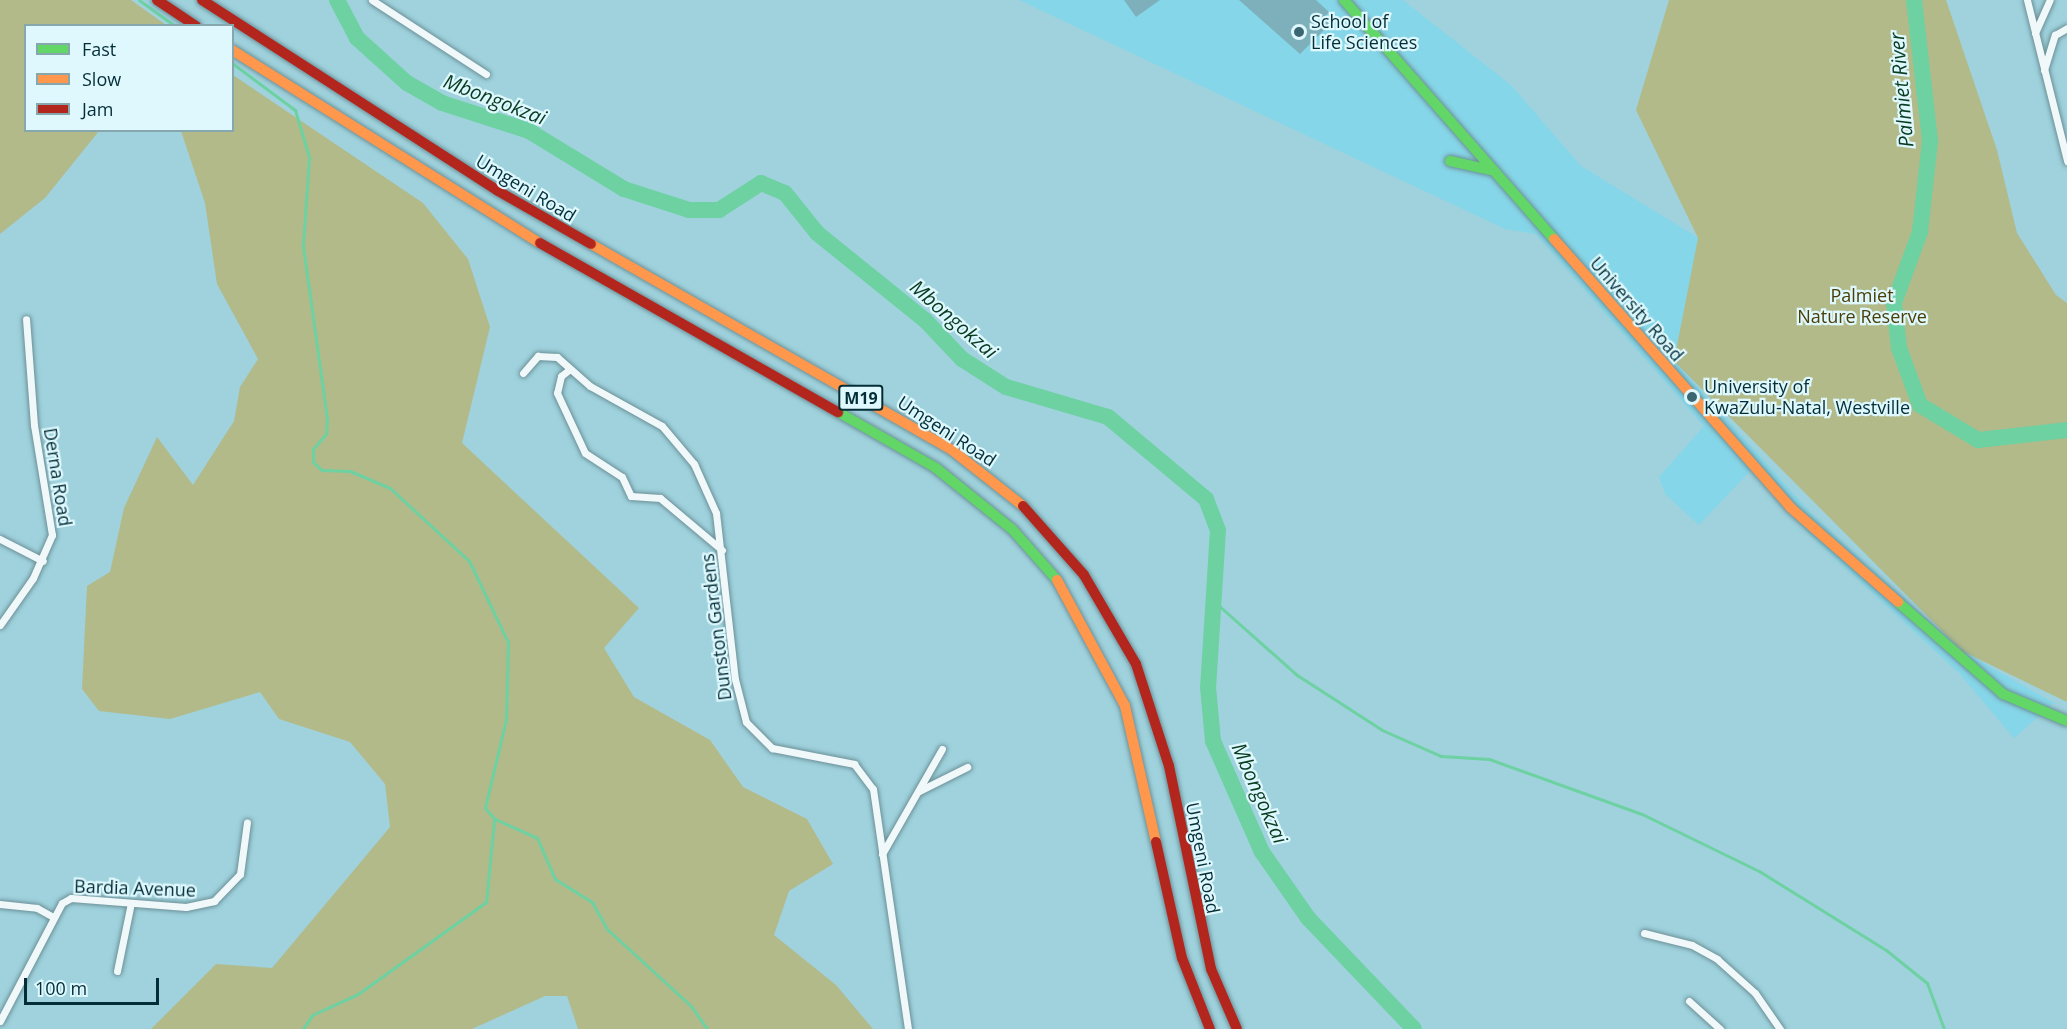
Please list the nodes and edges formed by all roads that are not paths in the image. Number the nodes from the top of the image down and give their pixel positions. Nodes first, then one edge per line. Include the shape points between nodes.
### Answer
1 (158, 0) edge
2 (202, 0) edge
3 (372, 0) edge
4 (1344, 0) edge
5 (2027, 0) edge
6 (2050, 0) edge
7 (193, 24) edge
8 (2067, 28) edge
9 (2035, 33) junction
10 (234, 51) edge
11 (2044, 71) junction
12 (486, 74) dead end
13 (2067, 160) edge
14 (1450, 161) dead end
15 (1491, 170) junction
16 (26, 319) dead end
17 (570, 369) junction
18 (523, 373) dead end
19 (0, 539) edge
20 (722, 550) junction
21 (43, 561) junction
22 (0, 625) edge
23 (2067, 721) edge
24 (942, 749) dead end
25 (967, 767) dead end
26 (919, 791) junction
27 (247, 822) dead end
28 (882, 854) junction
29 (131, 903) junction
30 (0, 904) edge
31 (53, 917) junction
32 (1644, 933) dead end
33 (117, 971) dead end
34 (1689, 1001) dead end
35 (0, 1021) edge
36 (908, 1029) edge
37 (1210, 1029) edge
38 (1238, 1029) edge
39 (1720, 1029) edge
40 (1780, 1029) edge

1 - 7 main road
2 - 38 main road, Umgeni Road / M19 via 498,191 952,450 1028,509 1084,575 1136,664 1169,766 1211,969
3 - 12 street
4 - 15 main road, University Road
5 - 9 street
6 - 9 street
8 - 11 street via 2055,35
9 - 11 street
10 - 37 main road, Umgeni Road / M19 via 485,212 936,468 1012,529 1045,562 1082,618 1125,706 1182,958
11 - 13 street
14 - 15 main road
15 - 23 main road, University Road via 1790,507 2003,694
16 - 21 street, Derna Road via 34,425 51,528
17 - 18 street, Dunston Gardens via 550,353 538,356
17 - 20 street, Dunston Gardens via 644,413 682,447 713,503
17 - 20 street via 561,376 557,393 585,453 622,477 632,496 660,498
19 - 21 street
20 - 28 street, Dunston Gardens via 735,679 746,722 772,748 844,762 863,771 876,801
21 - 22 street, Derna Road
24 - 26 street
25 - 26 street
26 - 28 street
27 - 29 street, Bardia Avenue via 240,874 214,901 186,907
28 - 36 street, Dunston Gardens
29 - 31 street, Bardia Avenue via 71,898
29 - 33 street
30 - 31 street via 37,908
31 - 35 street, Bardia Avenue
32 - 40 street via 1692,945 1717,959 1755,993
34 - 39 street

